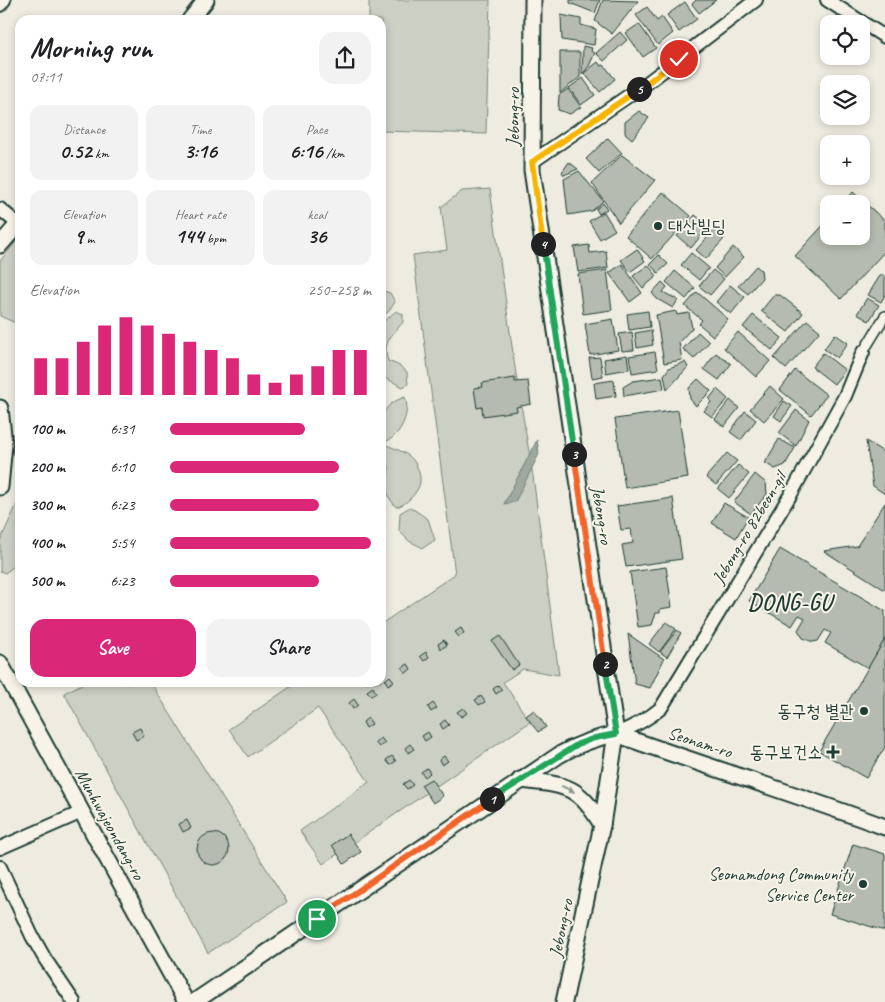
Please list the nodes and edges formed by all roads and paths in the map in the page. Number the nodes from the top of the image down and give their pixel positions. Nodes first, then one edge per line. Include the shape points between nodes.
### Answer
1 (4, 0) edge
2 (206, 0) edge
3 (533, 0) edge
4 (756, 0) edge
5 (827, 0) edge
6 (0, 5) edge
7 (194, 15) edge
8 (885, 37) edge
9 (532, 162) junction
10 (0, 209) edge
11 (15, 220) edge
12 (15, 228) edge
13 (0, 245) edge
14 (885, 316) edge
15 (863, 352) joint
16 (0, 408) edge
17 (0, 487) edge
18 (0, 663) edge
19 (616, 734) junction
20 (520, 780) junction
21 (82, 812) junction
22 (602, 825) junction
23 (885, 826) edge
24 (0, 848) edge
25 (0, 867) edge
26 (74, 1002) edge
27 (186, 1002) edge
28 (194, 1002) edge
29 (564, 1002) edge

1 - 6 street
2 - 7 street
3 - 9 street, Jebong-ro
4 - 9 street via 596,120
5 - 8 street
9 - 19 street, Jebong-ro
10 - 11 street
12 - 13 street
14 - 15 street, Jebong-ro 82beon-gil
15 - 19 street, Jebong-ro 82beon-gil via 846,396 791,494 661,708 650,718
16 - 17 street via 4,444
18 - 21 street, Munhwajeondang-ro
19 - 20 street via 578,744
19 - 22 street, Jebong-ro
19 - 23 street, Seonam-ro
20 -> 22 street via 569,788 587,802
20 - 28 street
21 - 24 street
21 - 27 street, Munhwajeondang-ro
22 - 29 street, Jebong-ro
25 - 26 street via 32,936

